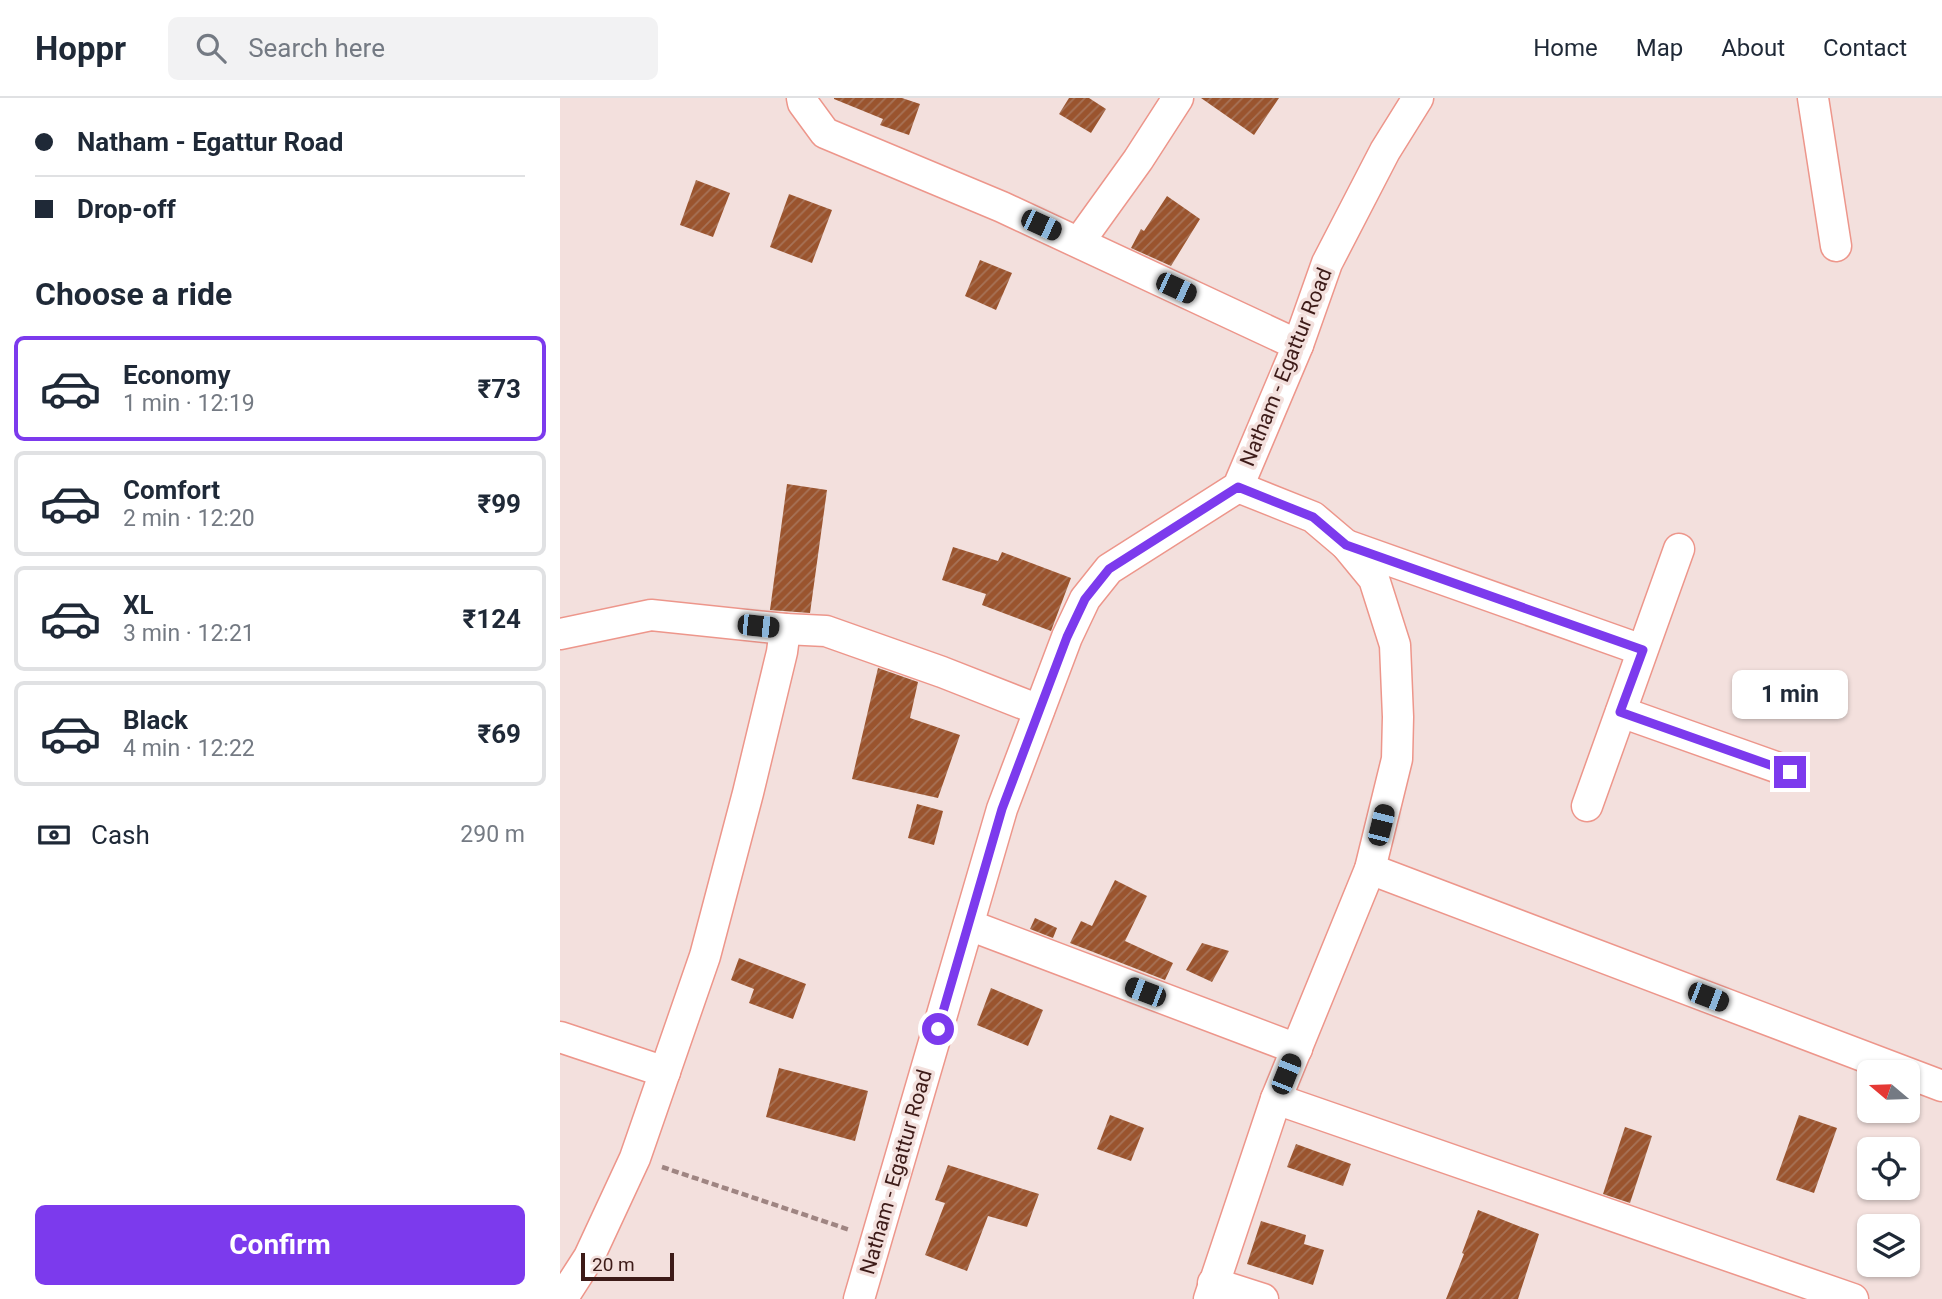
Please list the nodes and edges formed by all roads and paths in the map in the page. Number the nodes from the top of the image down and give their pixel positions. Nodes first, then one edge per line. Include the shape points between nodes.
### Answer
1 (802, 98) edge
2 (1178, 98) edge
3 (1418, 98) edge
4 (1813, 98) edge
5 (1079, 243) junction
6 (1836, 246) dead end
7 (1298, 345) junction
8 (1238, 487) junction
9 (1346, 545) junction
10 (1679, 549) dead end
11 (785, 629) junction
12 (560, 634) edge
13 (1643, 650) junction
14 (1039, 710) junction
15 (1620, 712) junction
16 (1790, 772) dead end
17 (1587, 806) dead end
18 (1370, 869) junction
19 (968, 925) junction
20 (560, 1037) edge
21 (1297, 1049) junction
22 (665, 1072) junction
23 (1942, 1086) edge
24 (1276, 1099) junction
25 (635, 1158) junction
26 (877, 1239) junction
27 (1211, 1291) edge
28 (561, 1299) edge
29 (859, 1299) edge
30 (1263, 1299) edge
31 (1853, 1299) edge

1 - 5 street via 825,133
2 - 5 street
3 - 7 street, Natham - Egattur Road via 1327,263
4 - 6 street
5 - 7 street
7 - 8 street, Natham - Egattur Road
8 - 9 street via 1313,517
8 - 14 street, Natham - Egattur Road via 1109,569 1085,599
9 - 13 street
9 - 18 street via 1374,579 1395,645 1397,759
10 - 13 street
11 - 12 street via 651,615
11 - 14 street via 826,631
11 - 22 street via 705,956
13 - 15 street
14 - 19 street, Natham - Egattur Road via 1002,809
15 - 16 street
15 - 17 street
18 - 21 street
18 - 23 street
19 - 21 street
19 - 26 street, Natham - Egattur Road
20 - 22 street
21 - 24 street
22 - 25 street
24 - 27 street
24 - 31 street
25 - 26 path
25 - 28 street via 589,1257
26 - 29 street, Natham - Egattur Road
27 - 30 street

